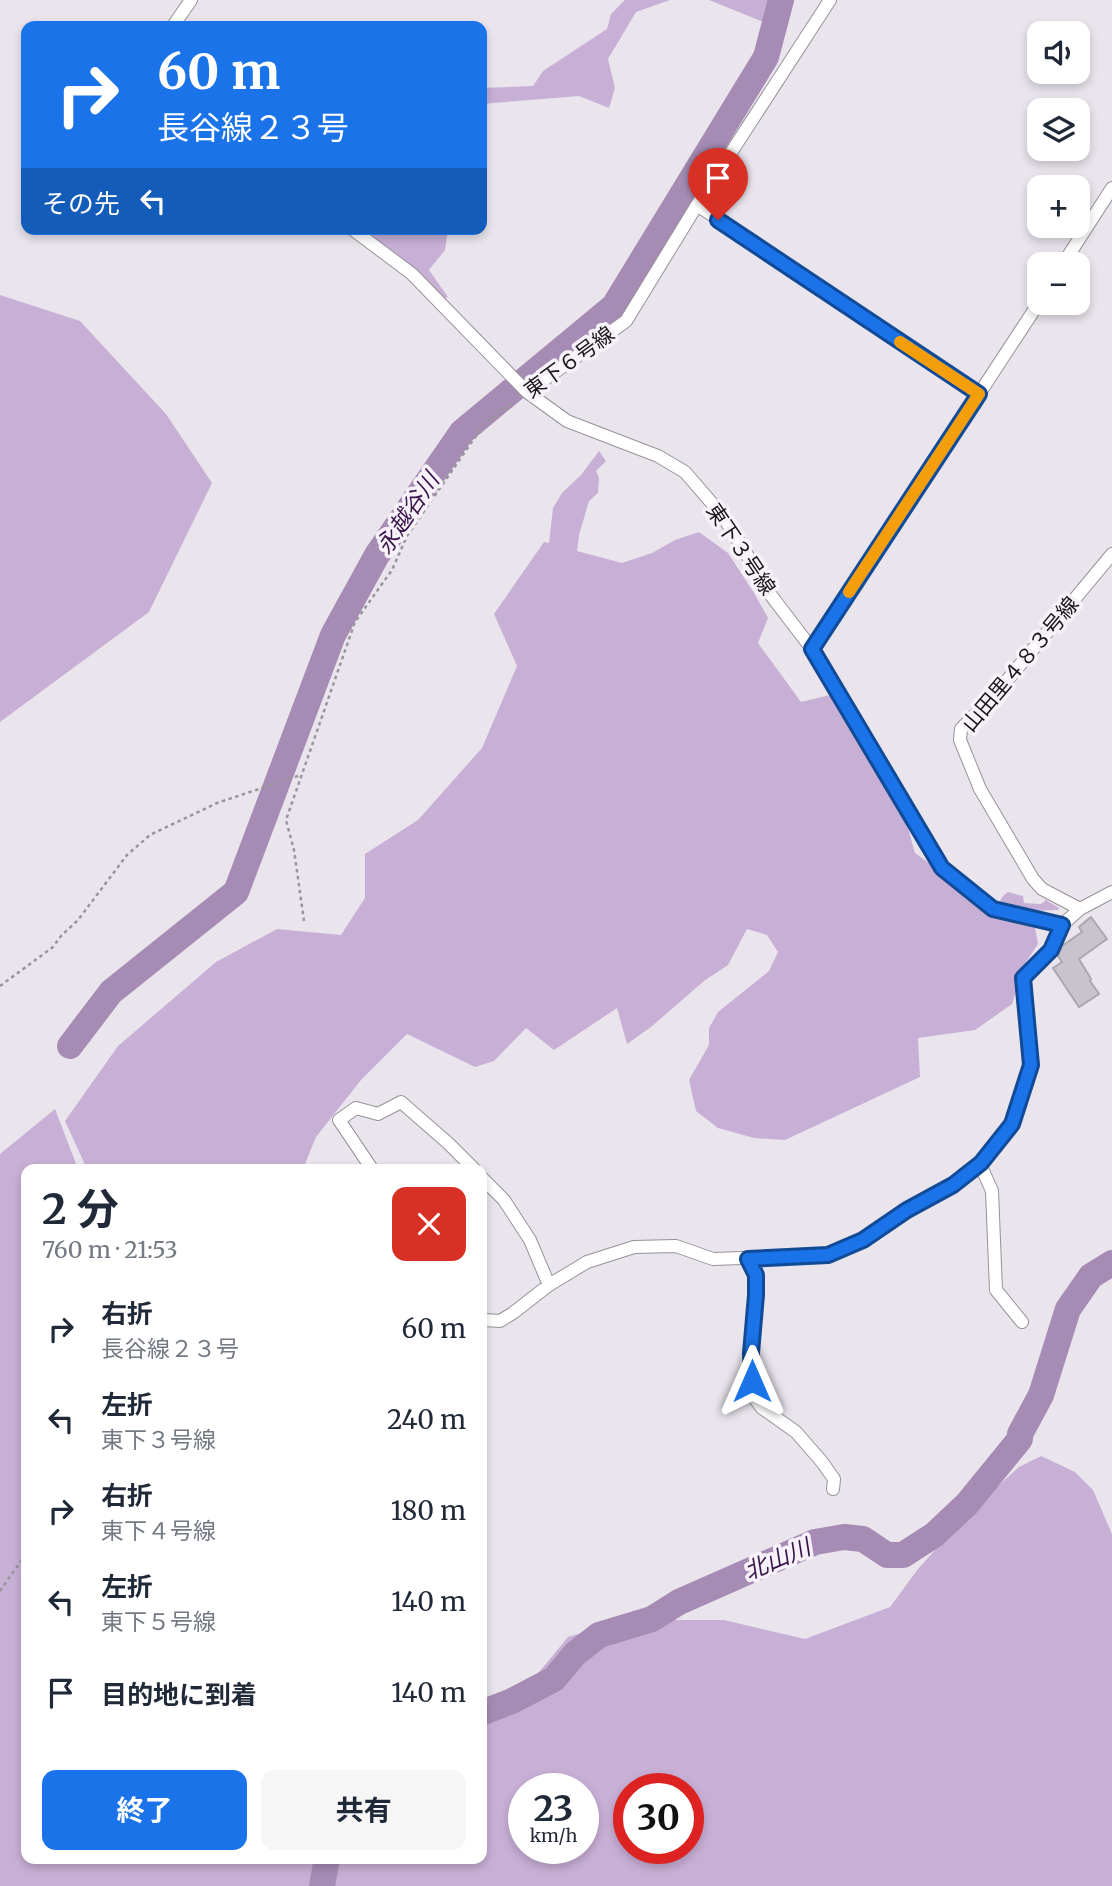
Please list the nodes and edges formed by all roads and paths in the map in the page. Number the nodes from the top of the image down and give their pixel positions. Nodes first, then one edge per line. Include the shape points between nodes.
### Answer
1 (191, 0) edge
2 (830, 0) edge
3 (176, 21) edge
4 (1112, 188) edge
5 (697, 205) junction
6 (360, 235) edge
7 (1071, 252) edge
8 (1031, 315) edge
9 (527, 391) junction
10 (979, 394) junction
11 (1112, 554) edge
12 (812, 649) junction
13 (301, 775) junction
14 (1112, 892) edge
15 (1080, 909) junction
16 (304, 921) dead end
17 (1062, 925) junction
18 (0, 986) edge
19 (369, 1164) edge
20 (469, 1164) edge
21 (980, 1164) junction
22 (487, 1183) edge
23 (748, 1259) junction
24 (549, 1285) junction
25 (487, 1320) edge
26 (1022, 1322) dead end
27 (832, 1489) dead end
28 (21, 1561) edge
29 (0, 1591) edge

1 - 3 street
2 - 5 street, 東下６号線
4 - 7 street
5 - 9 street, 東下６号線 via 626,321
5 - 10 street
6 - 9 street, 東下３号線 via 412,274
8 - 10 street
9 - 12 street, 東下３号線 via 567,421 658,456 685,472 722,515 764,584
9 - 13 path, 東下６号線 via 488,421 407,536 391,570 355,622
10 - 12 street
11 - 15 street, 山田里４８３号線 via 961,729 960,740 980,789 1033,879 1042,889
12 - 17 street, 東下３号線 via 942,868 993,909
13 - 16 path, 東下６号線 via 286,820
13 - 18 path via 216,803 150,835 127,855 53,947
14 - 15 street
15 - 17 street
17 - 21 street via 1051,950 1023,978 1031,1065 1012,1124
19 - 20 street via 339,1120 356,1108 378,1114 401,1102
21 - 23 street via 863,1240 828,1255
21 - 26 street via 992,1191 996,1290
22 - 24 street via 530,1240
23 - 24 street via 713,1259 676,1246 634,1247 587,1262
23 - 27 street via 756,1275 751,1353 755,1399 811,1448 834,1479
24 - 25 street via 500,1321
28 - 29 path

